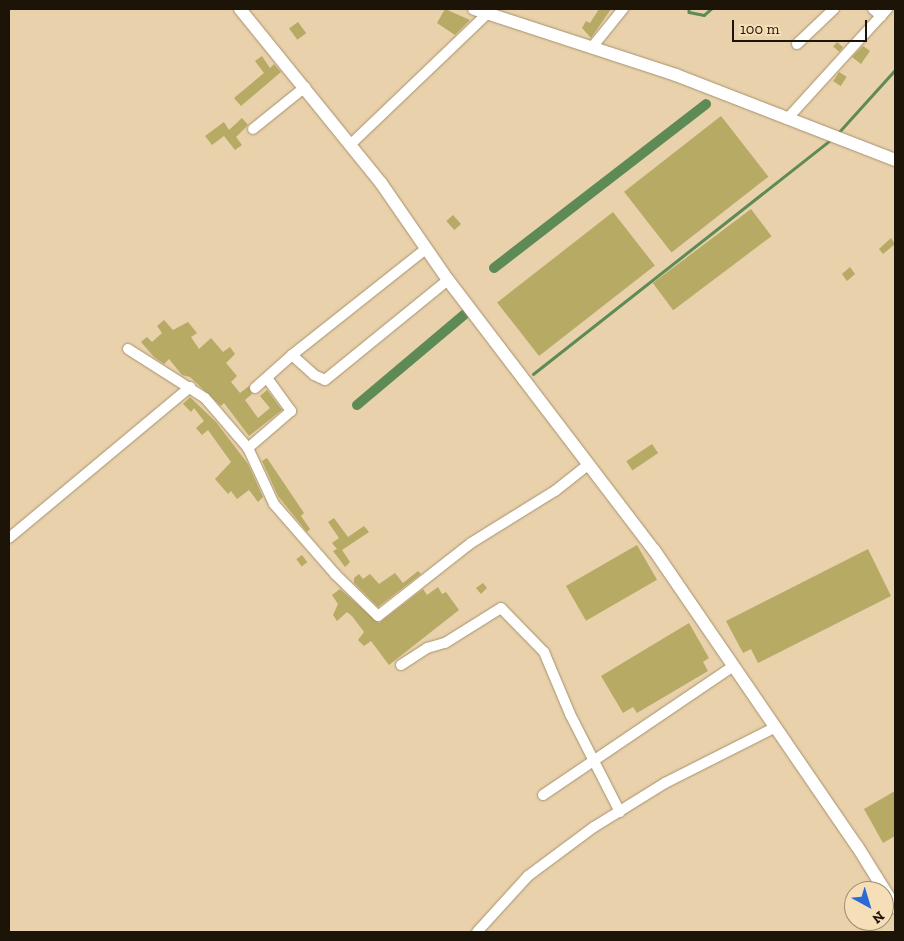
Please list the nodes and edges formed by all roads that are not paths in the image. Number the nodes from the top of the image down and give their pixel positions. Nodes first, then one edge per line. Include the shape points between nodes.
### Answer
1 (240, 9) edge
2 (474, 9) edge
3 (623, 9) edge
4 (834, 9) edge
5 (490, 11) edge
6 (880, 11) edge
7 (797, 44) dead end
8 (593, 46) junction
9 (305, 87) junction
10 (787, 119) junction
11 (252, 129) dead end
12 (351, 144) junction
13 (895, 160) edge
14 (427, 248) junction
15 (448, 280) junction
16 (128, 349) dead end
17 (292, 355) junction
18 (267, 378) junction
19 (190, 387) junction
20 (255, 388) dead end
21 (248, 448) junction
22 (589, 464) junction
23 (9, 538) edge
24 (401, 665) dead end
25 (732, 667) junction
26 (774, 728) junction
27 (595, 760) junction
28 (543, 795) dead end
29 (620, 812) junction
30 (895, 907) edge
31 (477, 932) edge

1 - 9 street
2 - 5 street
3 - 8 street
4 - 7 street
5 - 8 street
5 - 12 street
6 - 10 street
8 - 10 street
9 - 11 street
9 - 12 street
10 - 13 street
12 - 14 street
14 - 15 street
14 - 17 street
15 - 17 street via 325,380 320,380
15 - 22 street
16 - 19 street
17 - 18 street
18 - 20 street
18 - 21 street via 291,411
19 - 21 street via 214,407
19 - 23 street
21 - 22 street via 282,516 378,616 465,547 555,491
22 - 25 street via 654,550
24 - 27 street via 427,648 445,643 501,608 544,652 570,714
25 - 26 street
25 - 27 street
26 - 29 street via 665,783
26 - 30 street via 857,846
27 - 28 street
27 - 29 street
29 - 31 street via 528,876

